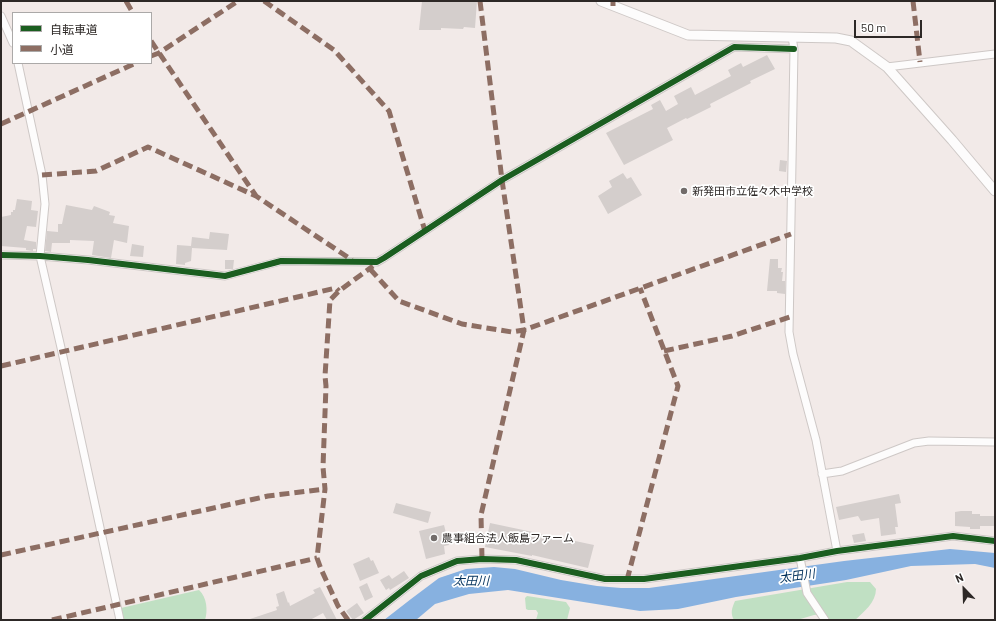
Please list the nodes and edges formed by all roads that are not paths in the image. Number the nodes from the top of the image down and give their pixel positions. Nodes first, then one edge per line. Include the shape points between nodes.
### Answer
1 (602, 1) edge
2 (1, 16) edge
3 (792, 37) junction
4 (12, 41) edge
5 (794, 49) junction
6 (995, 54) edge
7 (18, 64) edge
8 (887, 67) junction
9 (995, 191) edge
10 (1, 255) edge
11 (40, 256) junction
12 (995, 442) edge
13 (822, 474) junction
14 (995, 541) edge
15 (836, 551) junction
16 (800, 561) junction
17 (120, 620) edge
18 (365, 620) edge
19 (825, 620) edge

1 - 3 street via 688,35
2 - 4 street
3 - 5 street
3 - 8 street via 851,41
5 - 11 street via 734,47 502,180 376,262 281,261 225,276
5 - 13 street via 789,332
6 - 8 street
7 - 11 street via 42,175 45,204
8 - 9 street
10 - 11 street
11 - 17 street
12 - 13 street via 914,443 842,471
13 - 15 street
14 - 15 street via 953,536
15 - 16 street
16 - 18 street via 627,580 605,579 516,560 482,558 457,561 421,576
16 - 19 street via 806,593

